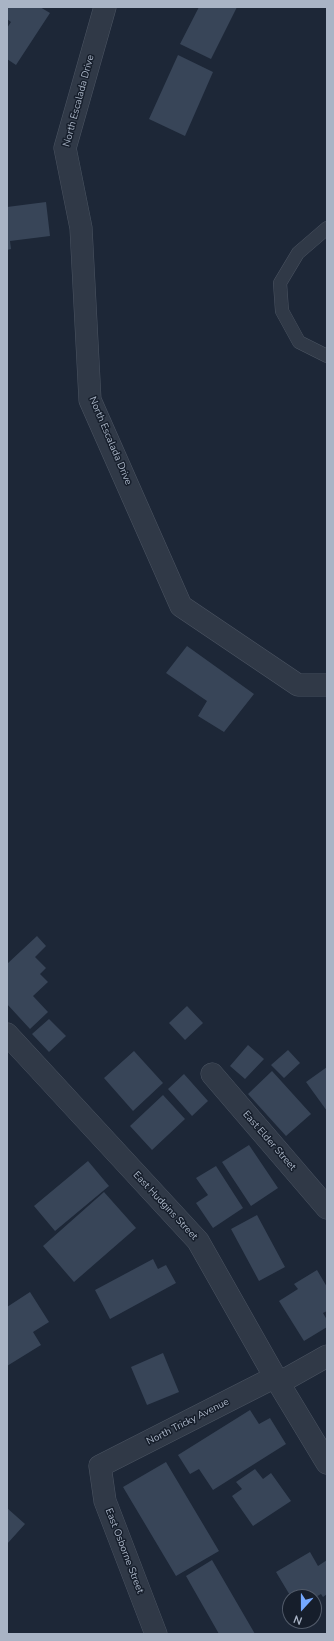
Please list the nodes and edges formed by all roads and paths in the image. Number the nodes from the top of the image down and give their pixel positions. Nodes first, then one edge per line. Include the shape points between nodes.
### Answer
1 (105, 7) edge
2 (327, 228) edge
3 (327, 356) edge
4 (327, 685) edge
5 (7, 1034) edge
6 (212, 1074) dead end
7 (327, 1208) edge
8 (327, 1356) edge
9 (277, 1380) junction
10 (327, 1463) edge
11 (100, 1466) joint
12 (156, 1634) edge

1 - 4 street, North Escalada Drive via 65,148 80,228 90,400 181,606 298,685
2 - 3 lane via 298,253 280,283 282,310 299,342
5 - 9 street, East Hudgins Street via 198,1241
6 - 7 street, East Elder Street
8 - 9 street, North Tricky Avenue
9 - 10 street, East Hudgins Street
9 - 11 street, North Tricky Avenue
11 - 12 street, East Osborne Street via 105,1501

